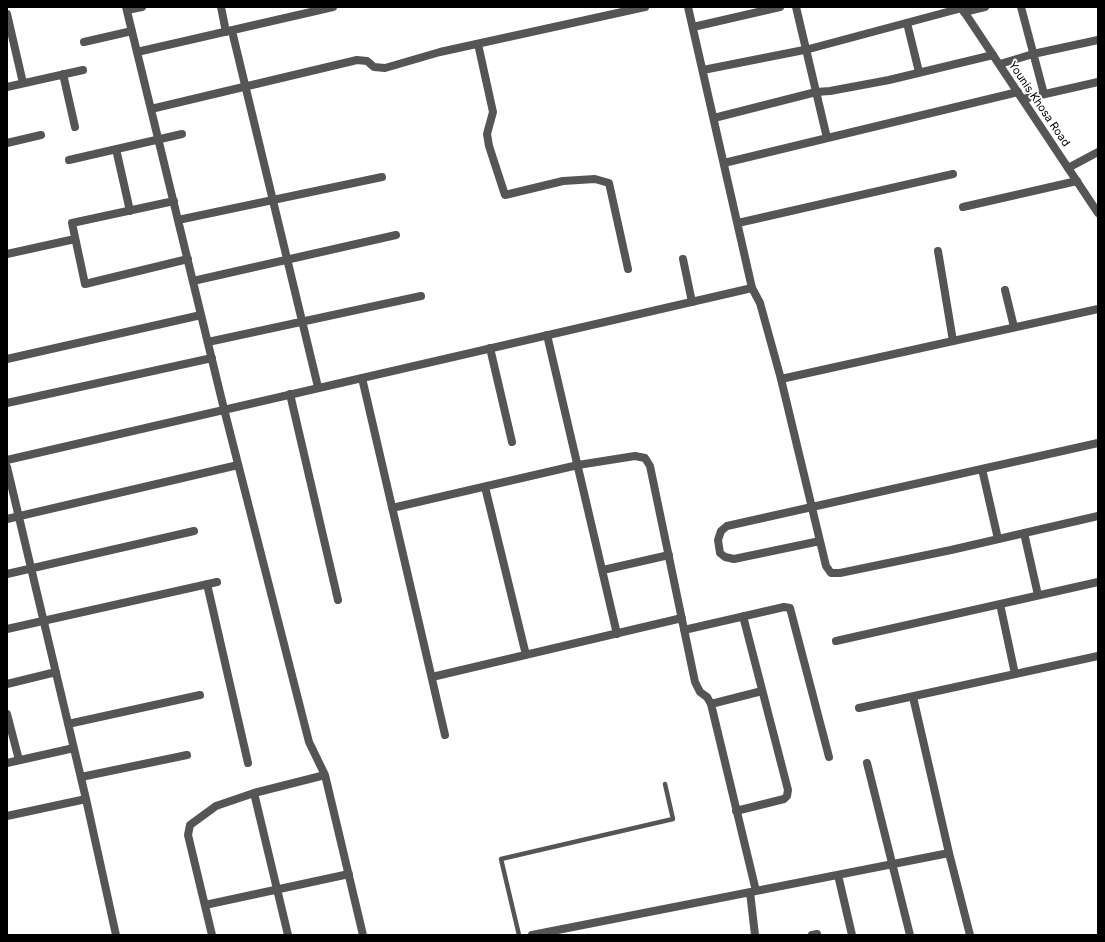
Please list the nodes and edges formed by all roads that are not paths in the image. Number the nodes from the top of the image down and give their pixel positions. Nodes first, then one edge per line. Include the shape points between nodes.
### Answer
1 (142, 7) edge
2 (221, 7) edge
3 (333, 7) edge
4 (645, 7) edge
5 (688, 7) edge
6 (780, 7) edge
7 (796, 7) edge
8 (985, 7) edge
9 (1022, 7) edge
10 (127, 9) edge
11 (962, 9) edge
12 (7, 14) edge
13 (907, 23) junction
14 (693, 27) junction
15 (229, 31) junction
16 (132, 32) junction
17 (1098, 40) edge
18 (84, 42) dead end
19 (478, 44) junction
20 (806, 49) junction
21 (137, 52) junction
22 (1033, 54) junction
23 (993, 55) junction
24 (1000, 64) junction
25 (84, 70) dead end
26 (703, 70) junction
27 (919, 72) junction
28 (63, 74) junction
29 (1098, 82) edge
30 (23, 83) junction
31 (246, 86) junction
32 (7, 87) edge
33 (816, 92) junction
34 (1018, 92) junction
35 (1044, 94) junction
36 (1023, 99) junction
37 (151, 109) junction
38 (714, 118) junction
39 (75, 127) dead end
40 (182, 134) dead end
41 (41, 135) dead end
42 (827, 138) junction
43 (158, 139) junction
44 (7, 143) edge
45 (116, 149) junction
46 (1098, 152) edge
47 (69, 160) dead end
48 (724, 162) junction
49 (1068, 168) junction
50 (952, 174) dead end
51 (382, 177) dead end
52 (1077, 181) junction
53 (274, 200) junction
54 (174, 201) junction
55 (963, 207) dead end
56 (130, 210) junction
57 (1098, 213) edge
58 (178, 220) junction
59 (738, 224) junction
60 (396, 235) dead end
61 (75, 239) junction
62 (938, 251) dead end
63 (7, 254) edge
64 (188, 259) junction
65 (683, 259) dead end
66 (288, 260) junction
67 (628, 269) dead end
68 (193, 281) junction
69 (752, 288) junction
70 (1005, 290) dead end
71 (421, 296) dead end
72 (692, 302) junction
73 (1098, 309) edge
74 (201, 315) junction
75 (303, 322) junction
76 (1014, 327) junction
77 (547, 335) junction
78 (953, 341) junction
79 (208, 342) junction
80 (490, 348) junction
81 (212, 358) junction
82 (7, 359) edge
83 (362, 378) junction
84 (781, 379) junction
85 (318, 387) junction
86 (290, 394) junction
87 (7, 403) edge
88 (224, 409) junction
89 (512, 442) dead end
90 (1098, 443) edge
91 (7, 460) edge
92 (238, 465) junction
93 (578, 465) junction
94 (7, 467) edge
95 (982, 469) junction
96 (485, 487) junction
97 (812, 507) junction
98 (392, 508) junction
99 (18, 516) junction
100 (1098, 516) edge
101 (7, 519) edge
102 (194, 531) dead end
103 (1024, 533) junction
104 (998, 539) junction
105 (820, 541) junction
106 (668, 556) junction
107 (31, 568) junction
108 (603, 570) junction
109 (7, 574) edge
110 (217, 582) dead end
111 (1098, 582) edge
112 (207, 584) junction
113 (1038, 595) junction
114 (338, 600) dead end
115 (1000, 604) junction
116 (743, 616) junction
117 (682, 618) junction
118 (44, 621) junction
119 (7, 628) edge
120 (684, 630) junction
121 (617, 634) junction
122 (836, 641) dead end
123 (526, 655) junction
124 (1098, 656) edge
125 (56, 672) junction
126 (1015, 674) junction
127 (432, 677) junction
128 (7, 684) edge
129 (762, 691) junction
130 (200, 695) dead end
131 (913, 696) junction
132 (711, 704) junction
133 (860, 708) dead end
134 (7, 714) edge
135 (68, 724) junction
136 (445, 735) dead end
137 (74, 748) junction
138 (187, 756) dead end
139 (829, 757) dead end
140 (19, 760) junction
141 (7, 763) edge
142 (248, 763) dead end
143 (868, 763) dead end
144 (325, 776) junction
145 (81, 777) junction
146 (665, 784) dead end
147 (254, 793) junction
148 (86, 799) junction
149 (736, 811) junction
150 (7, 816) edge
151 (949, 852) junction
152 (892, 864) junction
153 (349, 874) junction
154 (838, 875) junction
155 (277, 888) junction
156 (753, 892) junction
157 (204, 905) junction
158 (116, 935) edge
159 (212, 935) edge
160 (288, 935) edge
161 (363, 935) edge
162 (519, 935) edge
163 (532, 935) edge
164 (755, 935) edge
165 (852, 935) edge
166 (910, 935) edge
167 (970, 935) edge

1 - 10 street
2 - 15 street
3 - 15 street
4 - 19 street
5 - 14 street
6 - 14 street
7 - 20 street
8 - 11 street
9 - 22 street
10 - 16 street
11 - 13 street
11 - 23 street, Younis Khosa Road
12 - 30 street
13 - 20 street
13 - 27 street
14 - 26 street
15 - 21 street
15 - 31 street
16 - 18 street
16 - 21 street
17 - 22 street
19 - 31 street via 385,68 374,67 367,61 357,60
19 - 67 street via 493,112 487,134 488,146 505,195 563,181 595,180 609,183
20 - 26 street
20 - 33 street
21 - 37 street
22 - 24 street
22 - 35 street
23 - 24 street, Younis Khosa Road
23 - 27 street
24 - 34 street, Younis Khosa Road
25 - 28 street
26 - 38 street
27 - 33 street via 837,90
28 - 30 street
28 - 39 street
29 - 35 street
30 - 32 street
31 - 37 street
31 - 53 street
33 - 38 street
33 - 42 street
34 - 36 street, Younis Khosa Road
34 - 42 street
35 - 36 street
36 - 49 street, Younis Khosa Road
37 - 43 street
38 - 48 street
40 - 43 street
41 - 44 street
42 - 48 street
43 - 45 street
43 - 54 street
45 - 47 street
45 - 56 street
46 - 49 street
48 - 59 street
49 - 52 street, Younis Khosa Road
50 - 59 street
51 - 53 street
52 - 55 street
52 - 57 street, Younis Khosa Road
53 - 58 street
53 - 66 street
54 - 56 street
54 - 58 street
56 - 61 street via 72,223
58 - 64 street
59 - 69 street
60 - 66 street
61 - 63 street
61 - 64 street via 84,284
62 - 78 street
64 - 68 street
65 - 72 street
66 - 68 street
66 - 75 street
68 - 74 street
69 - 72 street
69 - 84 street via 760,303
70 - 76 street
71 - 75 street
72 - 77 street
73 - 76 street
74 - 79 street
74 - 82 street
75 - 79 street
75 - 85 street
76 - 78 street
77 - 80 street
77 - 93 street
78 - 84 street
79 - 81 street
80 - 83 street
80 - 89 street
81 - 87 street
81 - 88 street
83 - 85 street
83 - 98 street
84 - 97 street
85 - 86 street
86 - 88 street
86 - 114 street
88 - 91 street
88 - 92 street
90 - 95 street
92 - 99 street
92 - 144 street via 309,742
93 - 96 street
93 - 106 street via 635,456 645,458 650,466
93 - 108 street
94 - 99 street
95 - 97 street
95 - 104 street
96 - 98 street
96 - 123 street
97 - 105 street
97 - 105 street via 728,526 721,531 718,540 720,553 734,559
98 - 127 street
99 - 101 street
99 - 107 street
100 - 103 street
102 - 107 street
103 - 104 street
103 - 113 street
104 - 105 street via 840,573 831,573 826,566
106 - 108 street
106 - 117 street
107 - 109 street
107 - 118 street
108 - 121 street
110 - 112 street
111 - 113 street
112 - 118 street
112 - 142 street
113 - 115 street
115 - 122 street
115 - 126 street
116 - 120 street
116 - 129 street
116 - 139 street via 790,608
117 - 120 street
117 - 121 street
118 - 119 street
118 - 125 street
120 - 132 street via 695,682
121 - 123 street
123 - 127 street
124 - 126 street
125 - 128 street
125 - 135 street
126 - 131 street
127 - 136 street
129 - 132 street
129 - 149 street via 788,790 787,796 784,799
130 - 135 street
131 - 133 street
131 - 151 street
132 - 149 street
134 - 140 street
135 - 137 street
137 - 140 street
137 - 145 street
138 - 145 street
140 - 141 street
143 - 152 street
144 - 147 street
144 - 153 street
145 - 148 street
146 - 162 lane via 673,819 500,859
147 - 155 street
147 - 157 street via 216,806 190,825 188,835
148 - 150 street
148 - 158 street
149 - 156 street
151 - 152 street
151 - 167 street
152 - 154 street
152 - 166 street
153 - 155 street
153 - 161 street
154 - 156 street
154 - 165 street
155 - 157 street
155 - 160 street
156 - 163 street
156 - 164 street
157 - 159 street

